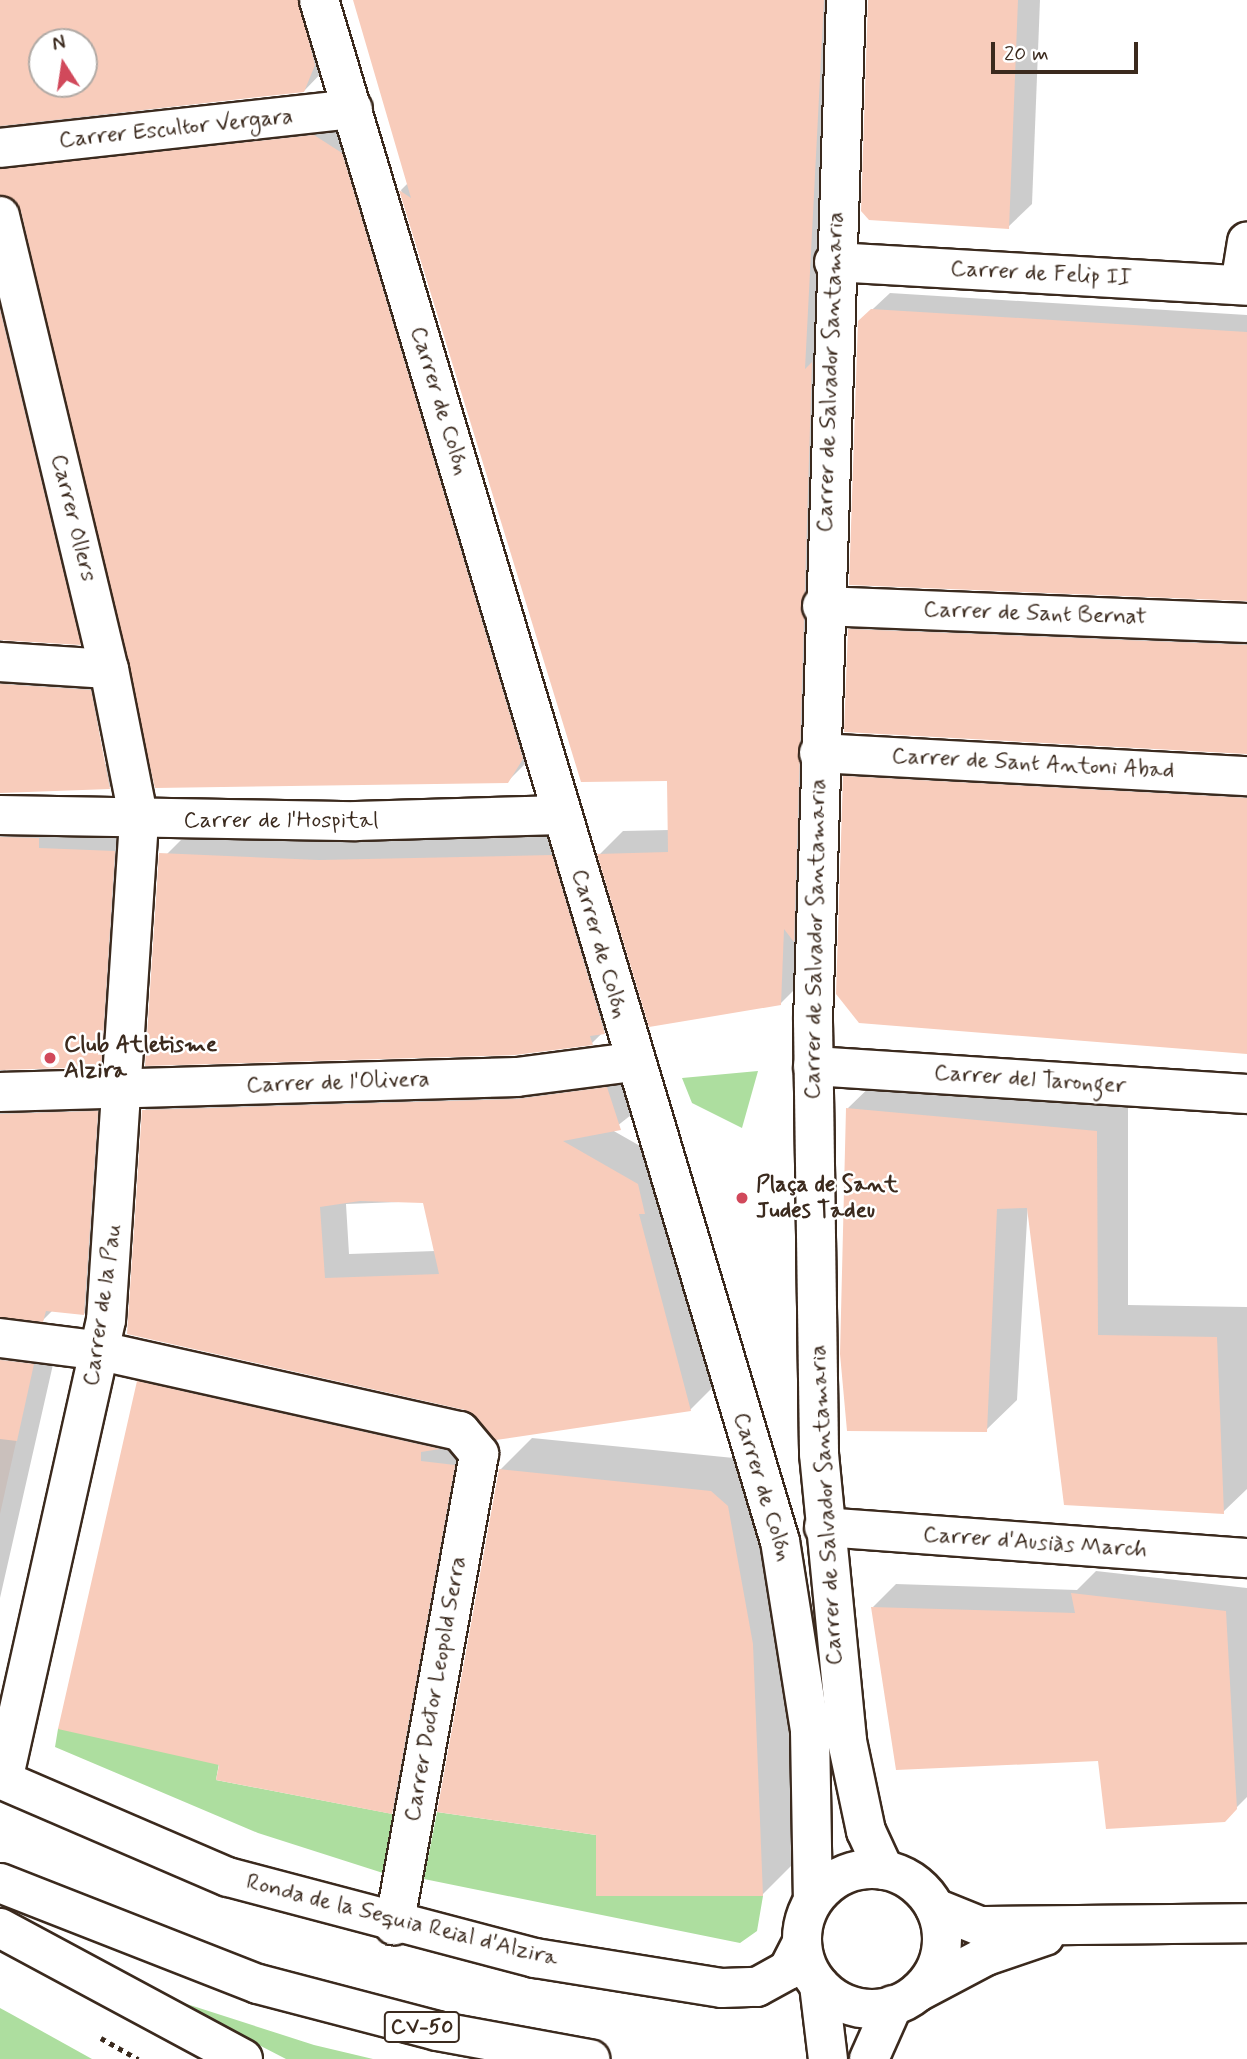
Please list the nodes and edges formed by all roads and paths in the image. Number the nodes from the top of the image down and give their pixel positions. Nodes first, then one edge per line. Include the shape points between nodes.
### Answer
1 (318, 0) edge
2 (846, 0) edge
3 (353, 109) junction
4 (0, 148) edge
5 (0, 216) edge
6 (1247, 242) edge
7 (834, 262) junction
8 (1244, 286) edge
9 (822, 606) junction
10 (1247, 623) edge
11 (0, 662) edge
12 (109, 669) junction
13 (818, 753) junction
14 (1247, 776) edge
15 (562, 815) junction
16 (0, 816) edge
17 (139, 821) junction
18 (633, 1062) junction
19 (813, 1066) junction
20 (126, 1090) junction
21 (0, 1091) edge
22 (1247, 1094) edge
23 (0, 1338) edge
24 (101, 1351) junction
25 (824, 1527) junction
26 (1247, 1558) edge
27 (1, 1779) edge
28 (884, 1870) junction
29 (0, 1883) edge
30 (813, 1900) junction
31 (935, 1908) junction
32 (1102, 1921) junction
33 (1247, 1923) edge
34 (394, 1924) junction
35 (0, 1928) edge
36 (801, 1944) junction
37 (819, 1985) junction
38 (904, 1999) junction
39 (243, 2059) edge
40 (590, 2059) edge
41 (828, 2059) edge
42 (869, 2059) edge

1 - 3 street, Carrer de Colón
2 - 7 street, Carrer de Salvador Santamaria
3 - 4 street, Carrer Escultor Vergara
3 - 15 street, Carrer de Colón
5 - 12 street, Carrer Ollers
6 - 8 street
7 - 8 street, Carrer de Felip II
7 - 9 street, Carrer de Salvador Santamaria
9 - 10 street, Carrer de Sant Bernat
9 - 13 street, Carrer de Salvador Santamaria
11 - 12 street
12 - 17 street, Carrer Ollers
13 - 14 street, Carrer de Sant Antoni Abad
13 - 19 street, Carrer de Salvador Santamaria
15 - 17 street, Carrer de l'Hospital
15 - 18 street, Carrer de Colón
16 - 17 street, Carrer de l'Hospital
17 - 20 street, Carrer de la Pau
18 - 20 street, Carrer de l'Olivera via 517,1077
18 - 30 street, Carrer de Colón via 789,1578 810,1731
19 - 22 street, Carrer del Taronger
19 - 25 street, Carrer de Salvador Santamaria
20 - 21 street, Carrer de l'Olivera
20 - 24 street, Carrer de la Pau
23 - 24 street
24 - 27 street, Carrer de la Pau
24 - 34 street, Carrer Doctor Leopold Serra via 460,1431 479,1454
25 - 26 street, Carrer d'Ausiàs March
25 - 28 street, Carrer de Salvador Santamaria via 847,1741 866,1831
27 - 34 street, Ronda de la Sequia Reial d'Alzira via 228,1877
28 - 30 street via 852,1872
28 - 31 street via 914,1883
29 - 40 street, CV-50 via 258,1984 437,2031
30 - 36 street
31 - 32 street via 980,1926
31 - 38 street via 940,1954
32 - 33 street
32 - 38 street via 986,1956
34 - 36 street, Ronda de la Sequia Reial d'Alzira via 535,1958 722,1988 778,1979
35 - 39 street
36 - 37 street
37 - 38 street via 860,2008
37 - 41 street
38 - 42 street

